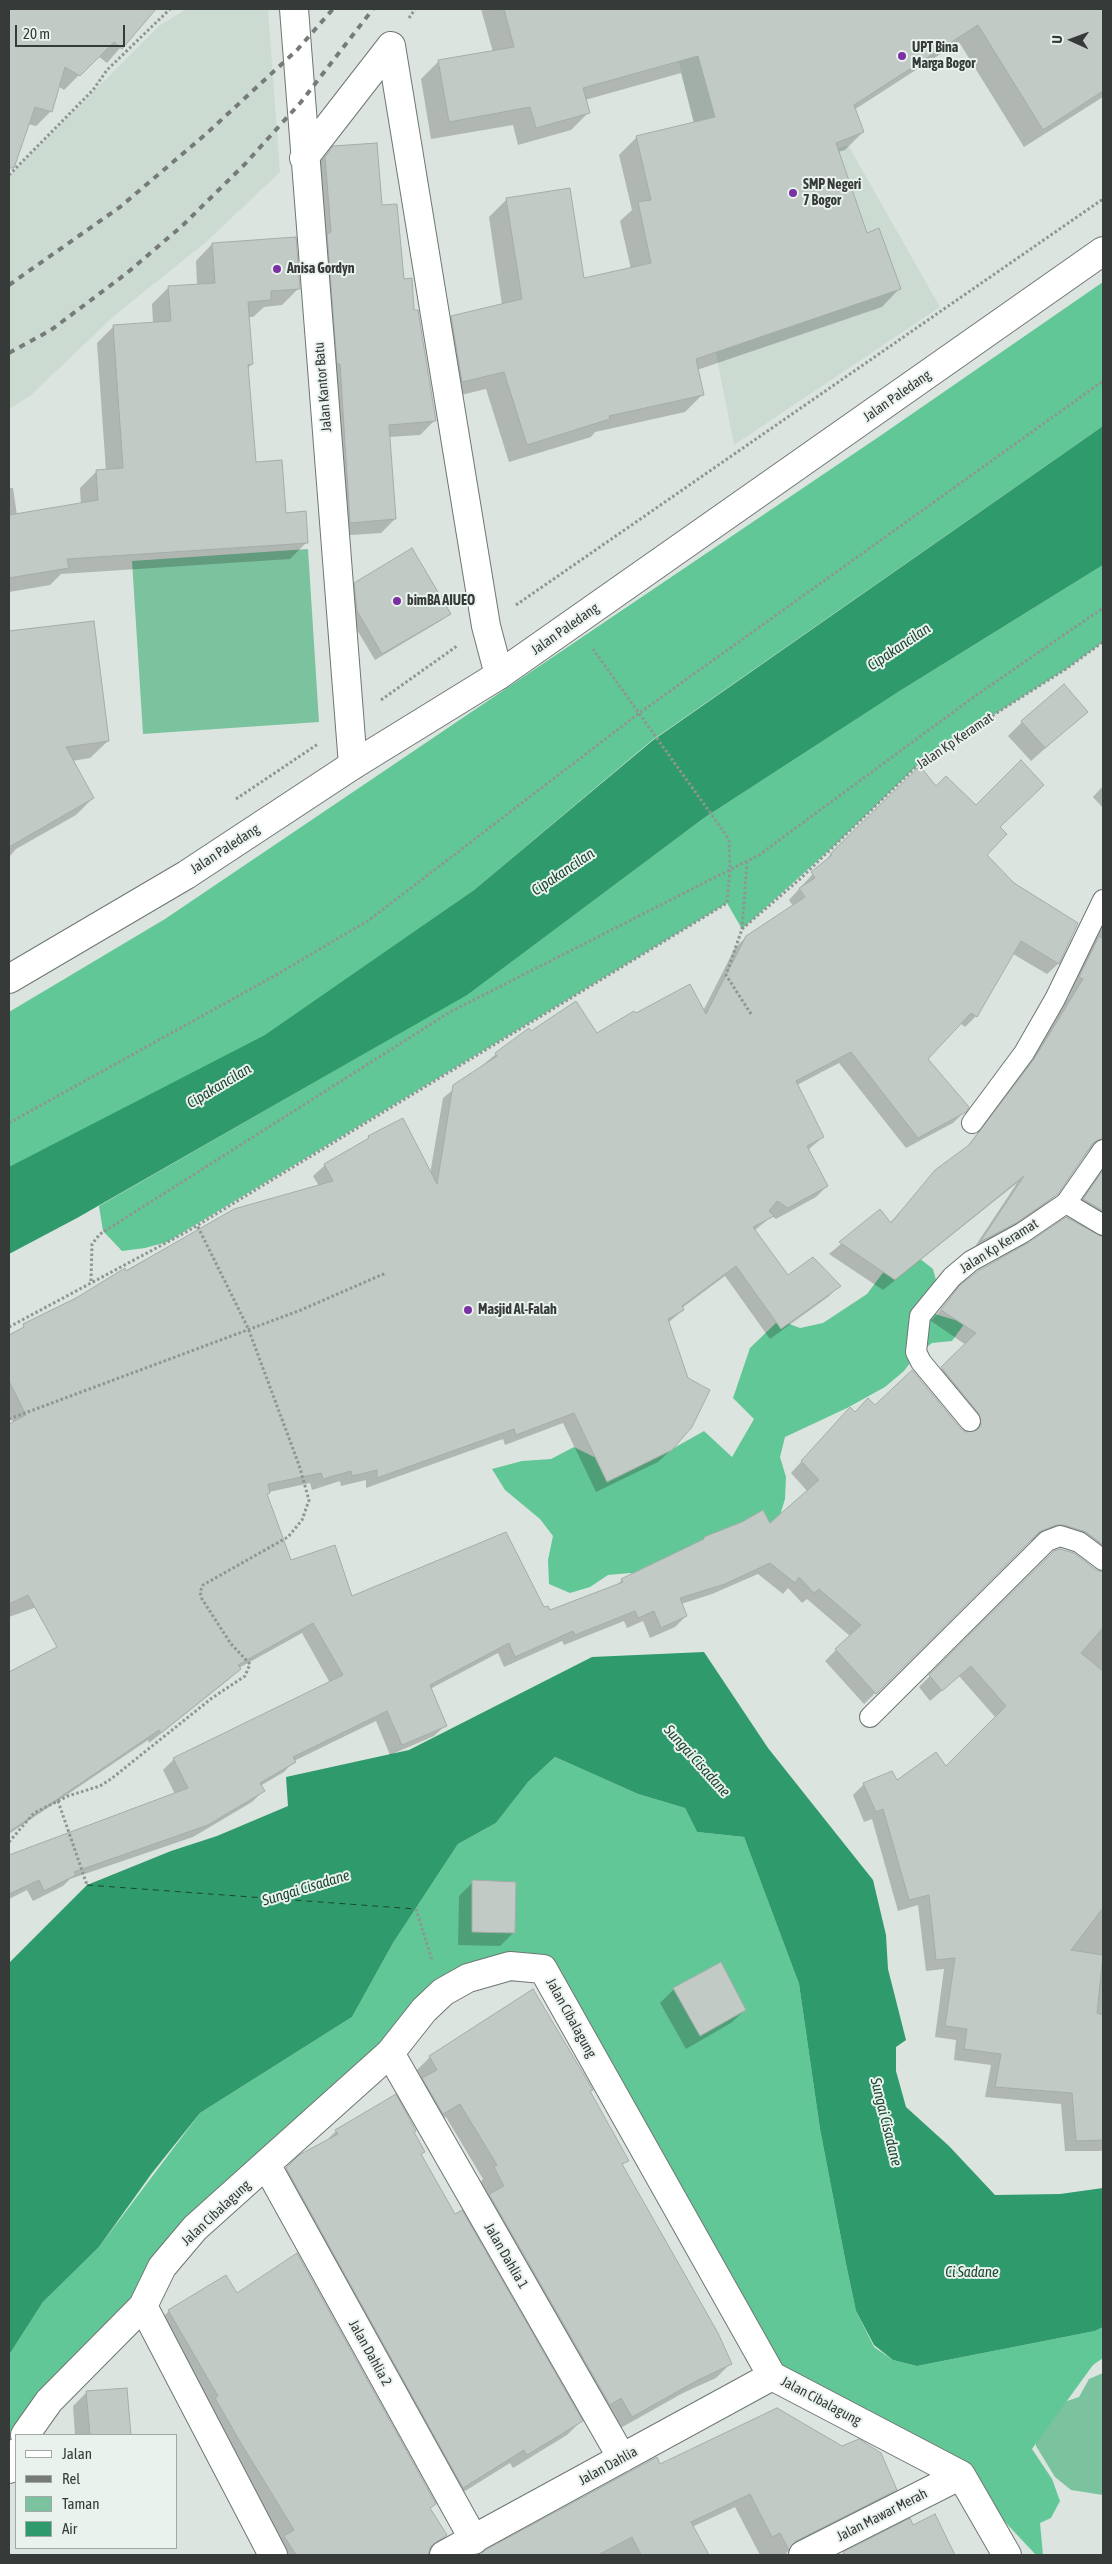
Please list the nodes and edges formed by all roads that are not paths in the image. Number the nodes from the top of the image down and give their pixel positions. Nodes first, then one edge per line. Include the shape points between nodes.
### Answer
1 (294, 9) edge
2 (304, 158) junction
3 (1103, 251) edge
4 (499, 676) junction
5 (353, 765) junction
6 (1103, 900) edge
7 (9, 979) edge
8 (972, 1123) dead end
9 (1103, 1150) edge
10 (1066, 1202) junction
11 (1103, 1225) edge
12 (970, 1421) dead end
13 (1103, 1560) edge
14 (870, 1718) dead end
15 (390, 2053) junction
16 (267, 2166) junction
17 (143, 2306) junction
18 (772, 2376) junction
19 (25, 2434) edge
20 (15, 2455) edge
21 (622, 2458) junction
22 (9, 2468) edge
23 (961, 2476) junction
24 (474, 2540) junction
25 (273, 2555) edge
26 (444, 2555) edge
27 (803, 2555) edge
28 (1007, 2555) edge

1 - 2 street, Jalan Kantor Batu
2 - 4 street via 391,46 486,626
2 - 5 street, Jalan Kantor Batu
3 - 4 street, Jalan Paledang
4 - 5 street, Jalan Paledang
5 - 7 street, Jalan Paledang via 186,875
6 - 8 lane via 1055,999 1024,1053
9 - 10 lane, Jalan Kp Keramat
10 - 11 lane
10 - 12 lane, Jalan Kp Keramat via 1022,1233 971,1261 952,1277 920,1316 916,1352
13 - 14 lane via 1079,1542 1060,1536 1047,1541
15 - 16 street, Jalan Cibalagung via 285,2145
15 - 18 street, Jalan Cibalagung via 442,1992 468,1978 510,1966 543,1969
15 - 21 street, Jalan Dahlia 1
16 - 17 street, Jalan Cibalagung via 195,2228 162,2267
16 - 24 street, Jalan Dahlia 2
17 - 19 street, Jalan Cibalagung via 49,2401
17 - 25 street
18 - 21 street, Jalan Dahlia
18 - 23 street, Jalan Cibalagung
20 - 22 street
21 - 24 street, Jalan Dahlia
23 - 27 street, Jalan Mawar Merah
23 - 28 street
24 - 26 street, Jalan Dahlia

